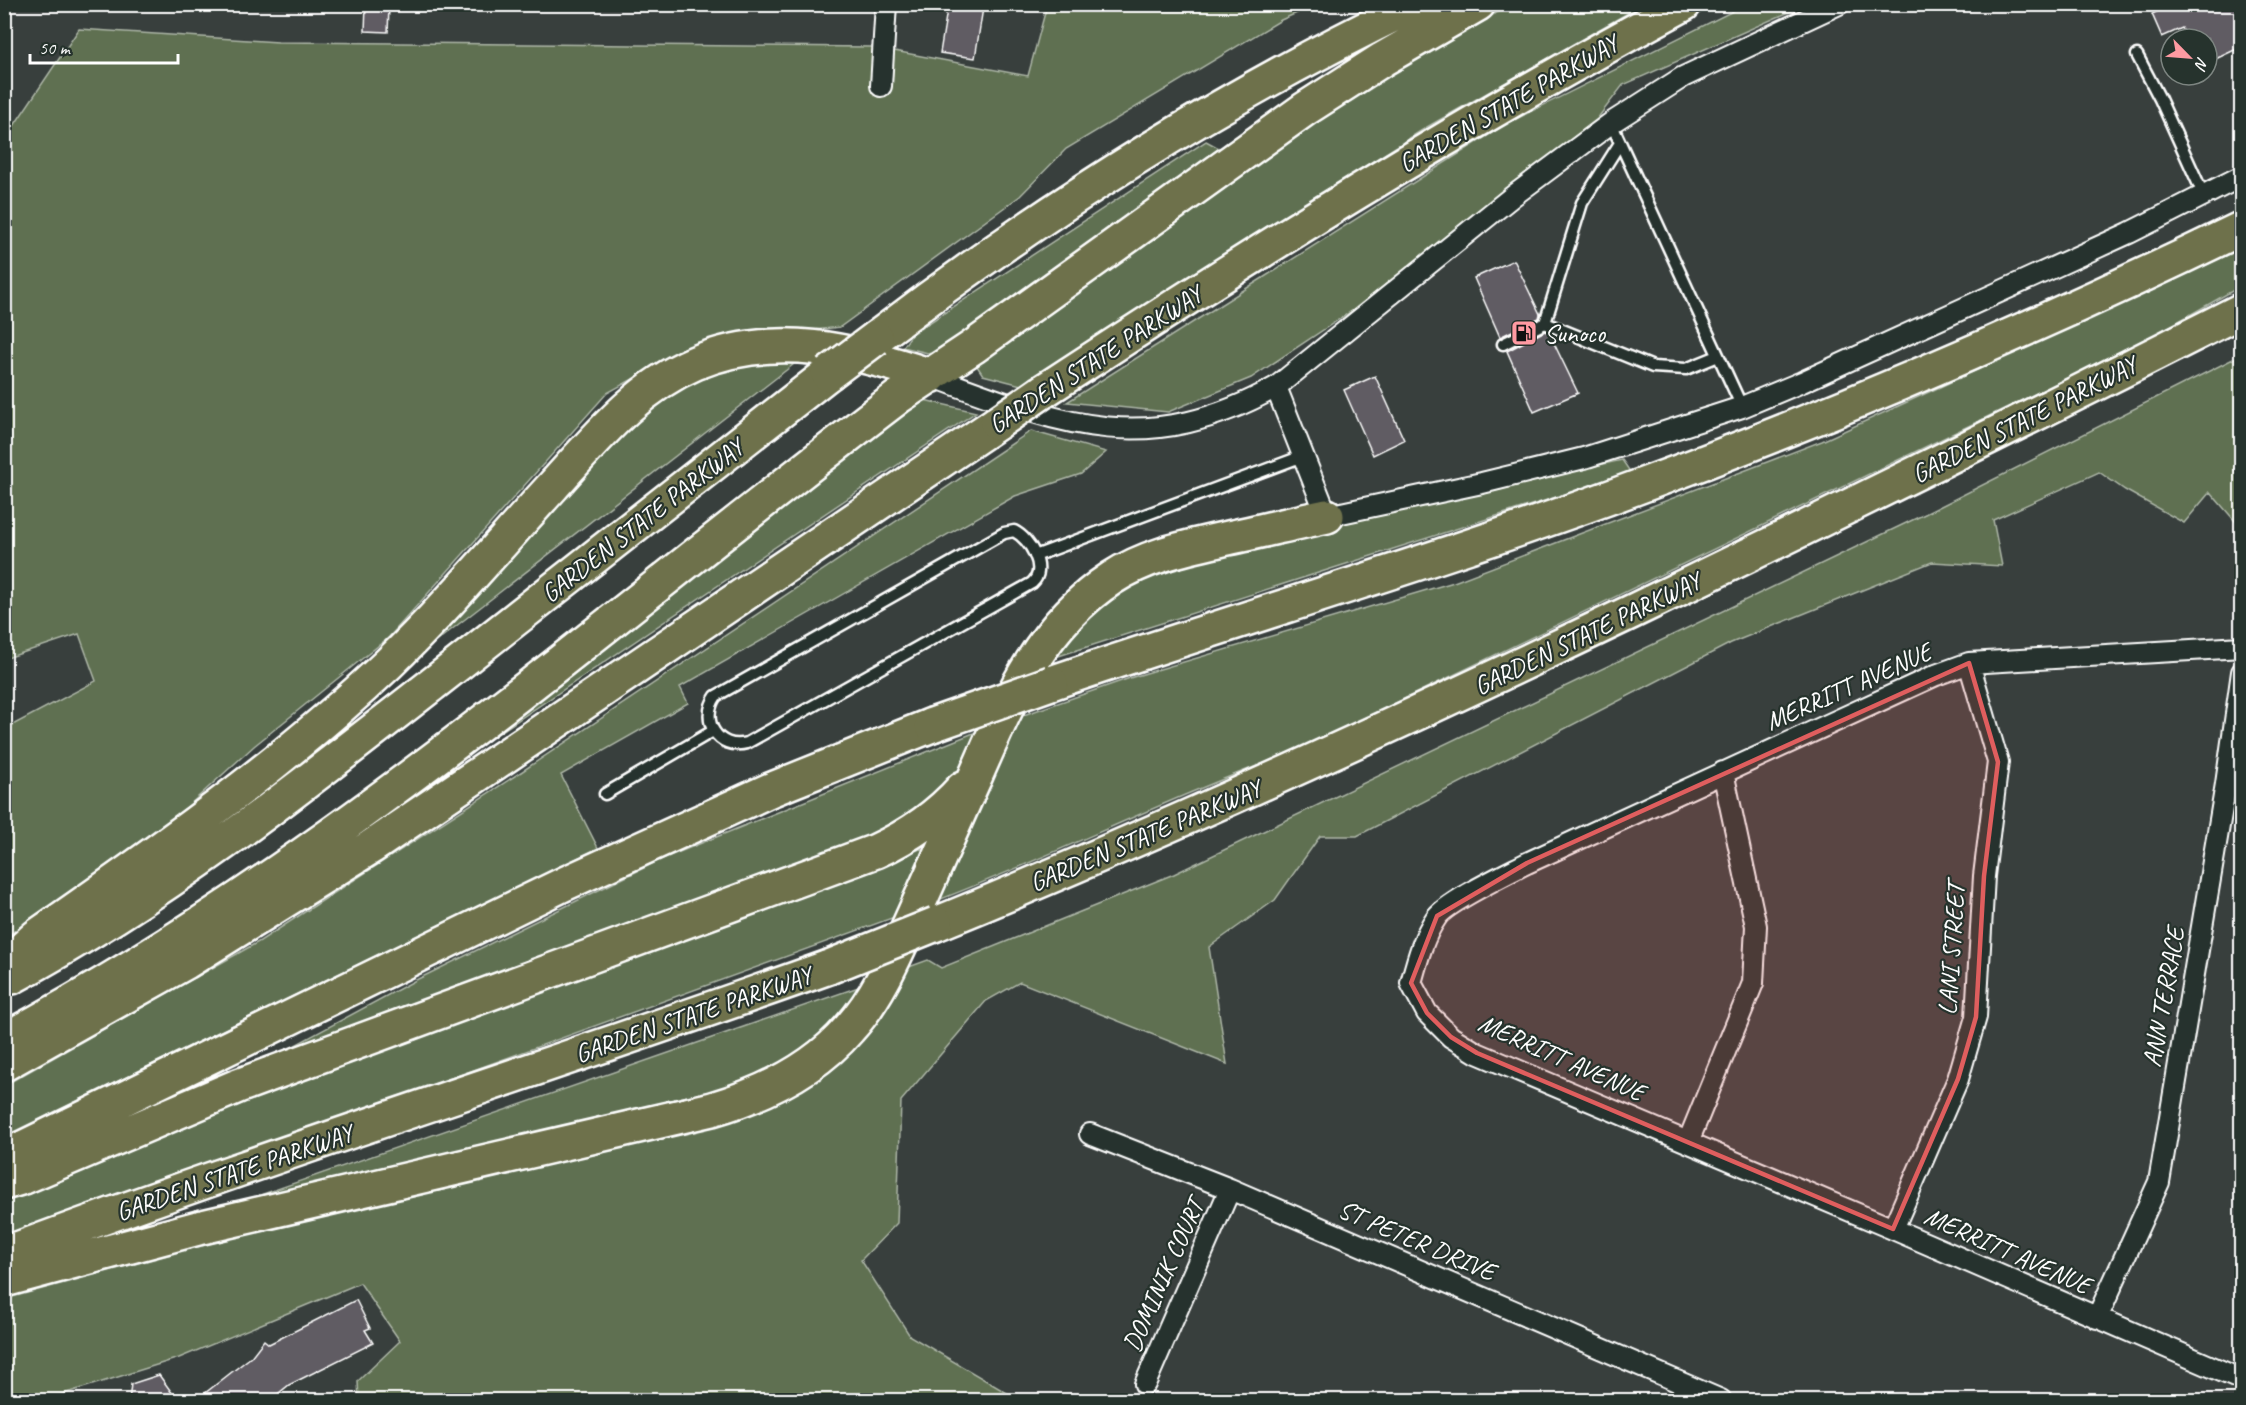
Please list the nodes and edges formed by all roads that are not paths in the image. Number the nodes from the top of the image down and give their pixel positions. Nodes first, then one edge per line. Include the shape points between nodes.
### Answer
1 (886, 4) edge
2 (1416, 4) edge
3 (1478, 4) edge
4 (1684, 4) edge
5 (1839, 4) edge
6 (2137, 55) dead end
7 (881, 86) dead end
8 (1611, 123) junction
9 (1620, 143) junction
10 (2241, 176) edge
11 (2204, 196) junction
12 (2241, 228) edge
13 (2241, 310) edge
14 (1545, 323) junction
15 (1503, 344) dead end
16 (1718, 356) junction
17 (931, 376) junction
18 (1276, 387) junction
19 (1742, 407) junction
20 (1303, 456) junction
21 (1327, 516) junction
22 (1035, 556) junction
23 (2241, 647) edge
24 (1969, 663) junction
25 (2241, 672) edge
26 (713, 731) junction
27 (978, 771) junction
28 (1723, 772) junction
29 (605, 795) dead end
30 (4, 966) edge
31 (4, 982) edge
32 (4, 1040) edge
33 (4, 1064) edge
34 (1090, 1134) dead end
35 (1688, 1142) junction
36 (4, 1157) edge
37 (4, 1183) edge
38 (1230, 1189) junction
39 (1893, 1229) junction
40 (4, 1254) edge
41 (4, 1280) edge
42 (2097, 1318) junction
43 (2241, 1380) edge
44 (1144, 1384) dead end
45 (1721, 1401) edge

1 - 7 street
2 - 31 highway, GARDEN STATE PARKWAY, bridge via 1175,135 992,252 828,374 265,812 87,934
3 - 17 highway via 1305,109
4 - 33 highway, GARDEN STATE PARKWAY, bridge via 1410,159 1223,275 1042,392 371,847 186,962
5 - 8 street via 1683,77
6 - 11 lane
8 - 9 lane
8 - 18 street via 1513,196
9 - 14 lane via 1582,203
9 - 16 lane
10 - 11 street
11 - 19 street via 1835,368
12 - 36 highway, bridge via 1967,355 1758,442 1500,535 1051,683 932,725 770,790 574,879
13 - 40 highway, GARDEN STATE PARKWAY, bridge via 1759,551 1467,691 1220,804 936,924 829,966
14 - 15 lane
14 - 16 lane via 1653,367 1686,369
16 - 19 lane
17 - 18 street via 1045,416 1118,429 1190,422 1236,408
17 - 30 highway via 847,352 805,345 742,349 676,372 622,411 451,599 356,693 290,751 38,936
17 - 32 highway via 889,404 354,819 173,941
18 - 20 street
19 - 21 street via 1584,458
20 - 21 street
20 - 22 lane
21 - 27 highway via 1186,547 1145,560 1110,579 1078,604 1041,645 1009,700
22 - 26 lane via 1039,570 1032,583 747,743 738,746 722,740
22 - 26 lane via 1020,534 1004,533 716,696 708,717
23 - 24 street, MERRITT AVENUE
24 - 28 street, MERRITT AVENUE
24 - 39 street, LANI STREET via 1998,762 1984,876 1976,1017 1958,1079
25 - 42 street, ANN TERRACE via 2159,1182
26 - 29 lane
27 - 37 highway via 929,820 876,852 258,1079
27 - 41 highway via 878,990 843,1036 772,1087 712,1109 188,1230
28 - 35 street via 1756,926 1753,982
28 - 35 street, MERRITT AVENUE via 1527,863 1437,916 1420,951 1411,983 1427,1013 1451,1038 1477,1053
34 - 38 street, ST PETER DRIVE
35 - 39 street, MERRITT AVENUE
38 - 44 street, DOMINIK COURT
38 - 45 street, ST PETER DRIVE
39 - 42 street, MERRITT AVENUE
42 - 43 street, MERRITT AVENUE

